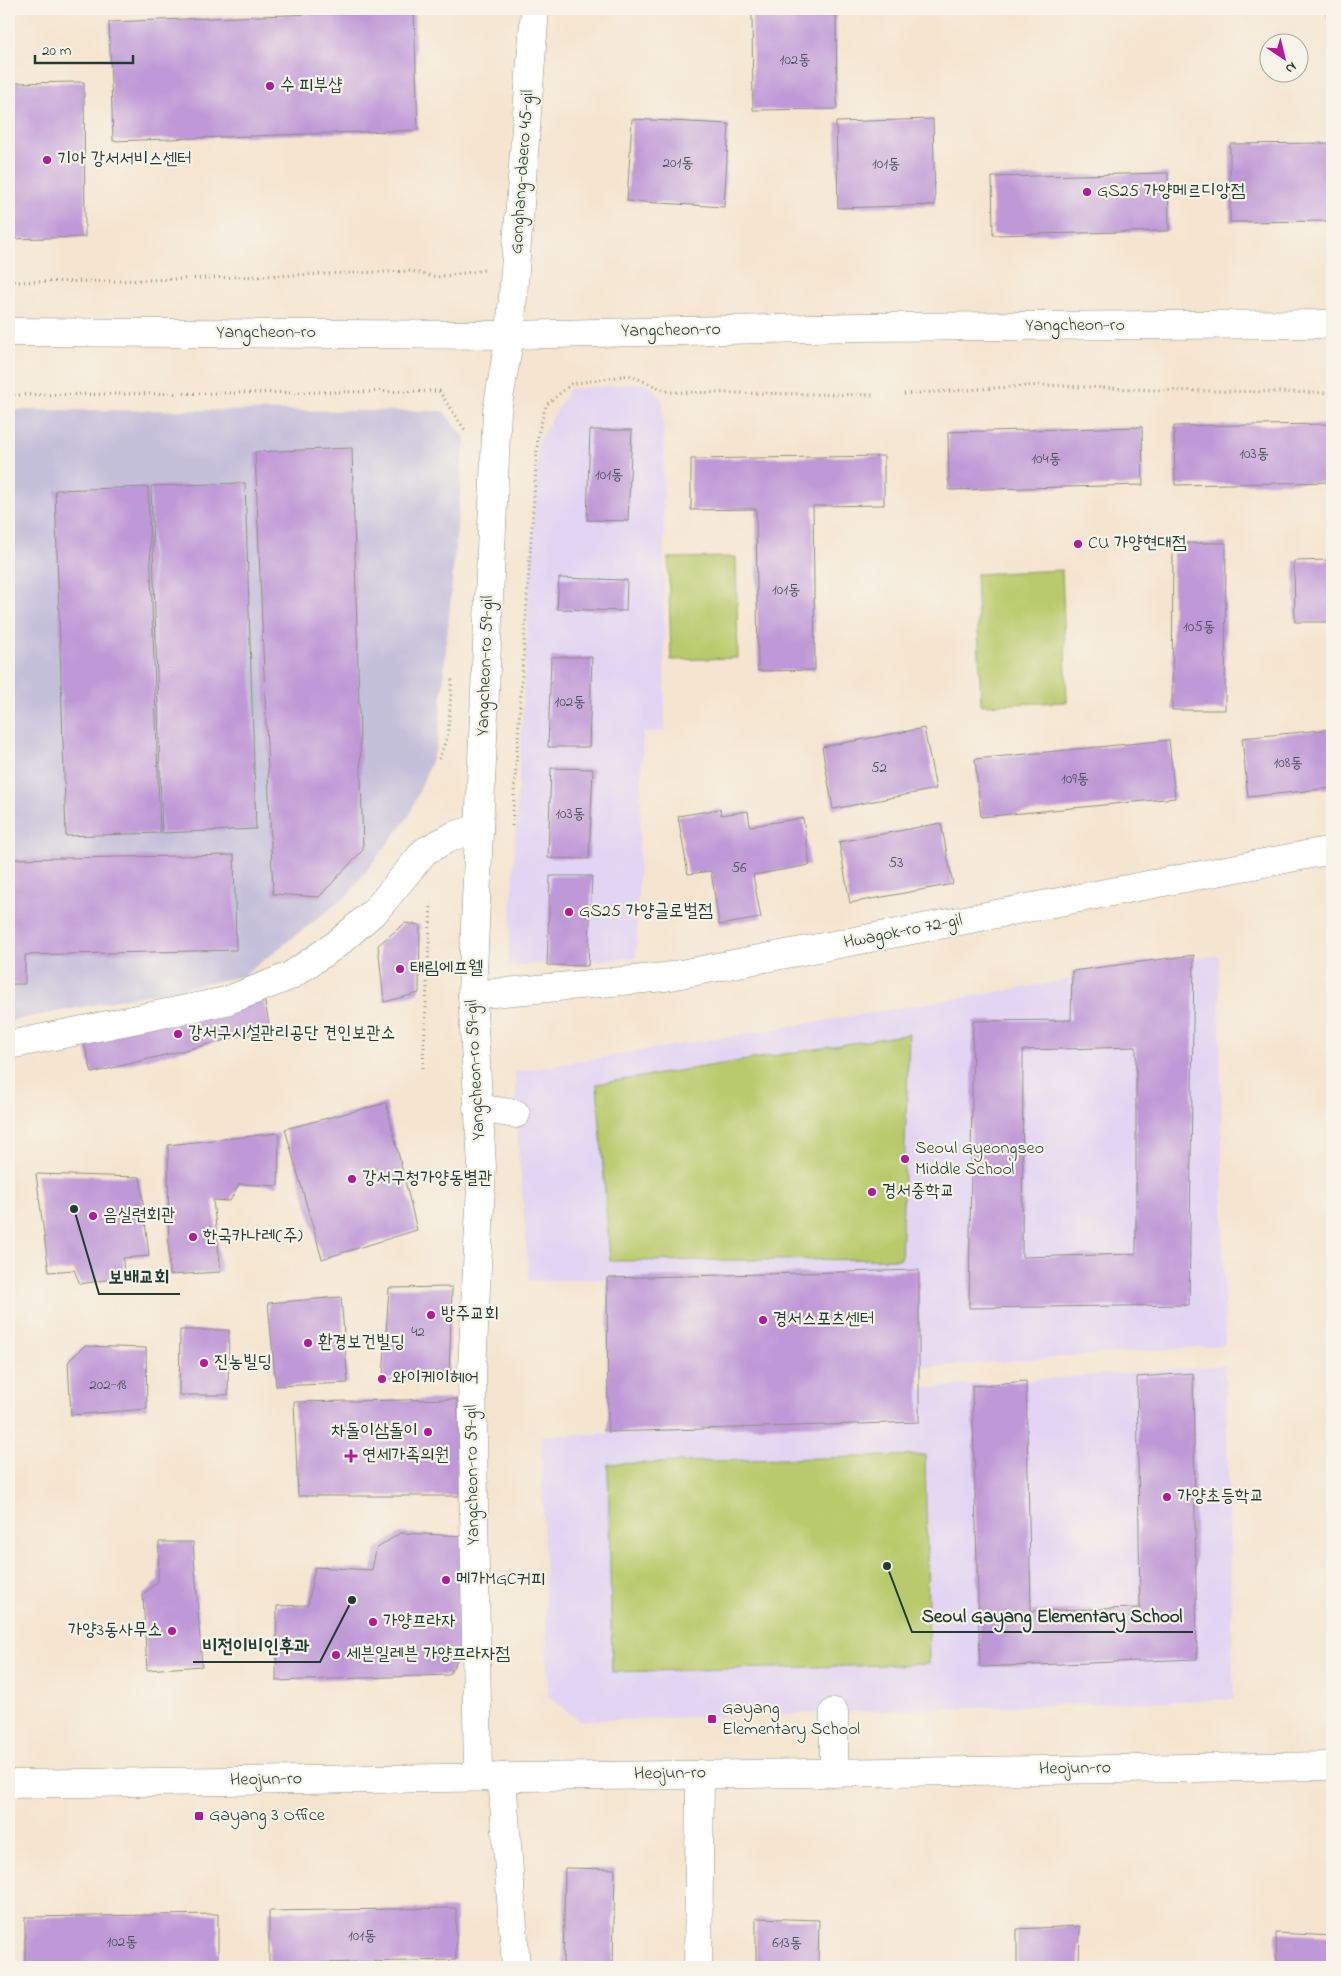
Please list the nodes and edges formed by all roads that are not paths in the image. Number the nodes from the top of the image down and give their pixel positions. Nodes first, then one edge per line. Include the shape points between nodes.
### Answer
1 (535, 9) edge
2 (1332, 324) edge
3 (9, 332) edge
4 (510, 335) junction
5 (479, 828) junction
6 (1332, 850) edge
7 (472, 995) junction
8 (9, 1045) edge
9 (477, 1108) junction
10 (516, 1114) dead end
11 (834, 1712) dead end
12 (1332, 1766) edge
13 (834, 1773) junction
14 (700, 1774) junction
15 (490, 1777) junction
16 (9, 1784) edge
17 (516, 1967) edge
18 (698, 1967) edge

1 - 4 street, Gonghang-daero 45-gil
2 - 4 street, Yangcheon-ro via 857,326
3 - 4 street, Yangcheon-ro
4 - 5 street, Yangcheon-ro 59-gil via 497,410
5 - 7 street, Yangcheon-ro 59-gil
5 - 8 street via 453,836 425,851 376,910 337,944 290,976 226,1001
6 - 7 street, Hwagok-ro 72-gil via 665,977
7 - 9 street, Yangcheon-ro 59-gil
9 - 10 street
9 - 15 street, Yangcheon-ro 59-gil via 482,1166 472,1369
11 - 13 street
12 - 13 street, Heojun-ro
13 - 14 street, Heojun-ro
14 - 15 street, Heojun-ro
14 - 18 street
15 - 16 street, Heojun-ro
15 - 17 street, Yangcheon-ro 59-gil

